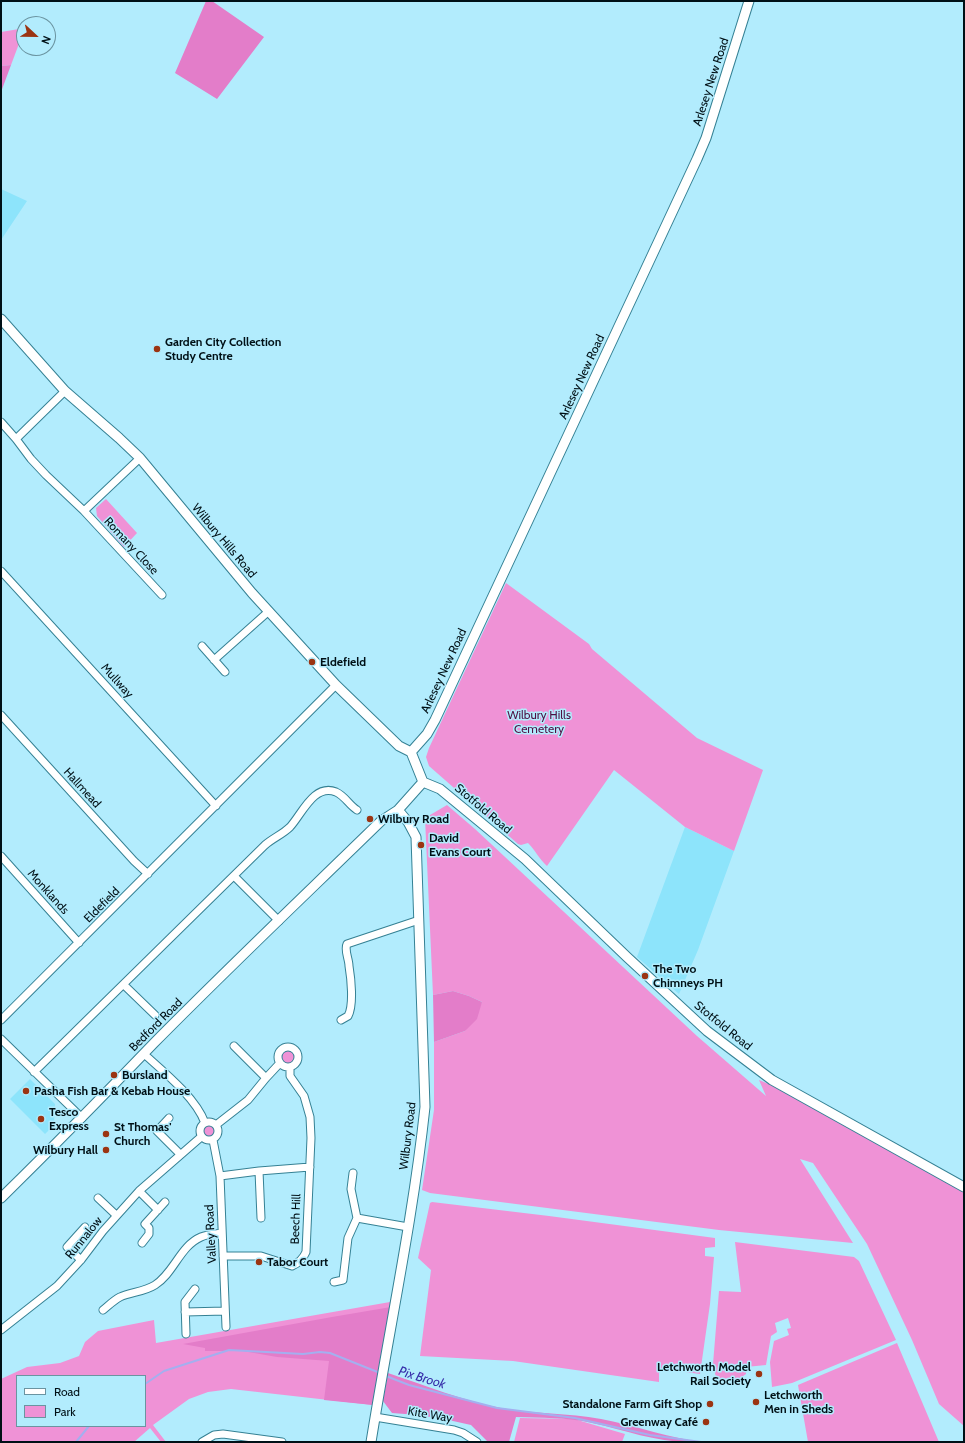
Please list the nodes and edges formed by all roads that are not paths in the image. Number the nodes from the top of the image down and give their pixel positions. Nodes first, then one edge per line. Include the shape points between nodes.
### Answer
1 (749, 1) edge
2 (1, 318) edge
3 (65, 391) junction
4 (1, 422) edge
5 (16, 438) junction
6 (140, 458) junction
7 (84, 511) junction
8 (1, 572) edge
9 (162, 596) dead end
10 (269, 611) junction
11 (202, 646) dead end
12 (214, 660) junction
13 (225, 672) dead end
14 (336, 685) junction
15 (1, 716) edge
16 (411, 752) junction
17 (423, 782) junction
18 (216, 806) junction
19 (357, 810) dead end
20 (398, 810) junction
21 (1, 856) edge
22 (148, 874) junction
23 (234, 876) junction
24 (419, 920) junction
25 (279, 921) junction
26 (79, 943) junction
27 (124, 985) junction
28 (155, 1015) dead end
29 (1, 1020) edge
30 (341, 1020) dead end
31 (1, 1039) edge
32 (234, 1046) dead end
33 (144, 1054) junction
34 (280, 1063) junction
35 (290, 1067) junction
36 (34, 1072) junction
37 (266, 1078) junction
38 (82, 1118) junction
39 (169, 1118) dead end
40 (205, 1123) junction
41 (216, 1125) junction
42 (201, 1137) junction
43 (213, 1140) junction
44 (180, 1154) junction
45 (310, 1167) junction
46 (259, 1171) junction
47 (353, 1173) dead end
48 (220, 1176) junction
49 (964, 1187) edge
50 (139, 1191) junction
51 (1, 1198) edge
52 (98, 1198) dead end
53 (165, 1202) dead end
54 (158, 1210) junction
55 (116, 1216) junction
56 (261, 1218) dead end
57 (357, 1218) junction
58 (86, 1227) dead end
59 (408, 1227) junction
60 (222, 1233) junction
61 (142, 1243) dead end
62 (223, 1256) junction
63 (81, 1260) junction
64 (334, 1282) dead end
65 (195, 1289) dead end
66 (103, 1310) dead end
67 (225, 1311) junction
68 (185, 1312) junction
69 (226, 1327) dead end
70 (1, 1330) edge
71 (186, 1334) dead end
72 (375, 1417) junction
73 (271, 1441) edge
74 (202, 1442) edge
75 (282, 1442) edge
76 (371, 1442) edge
77 (477, 1442) edge

1 - 16 street, Arlesey New Road via 697,159 435,720
2 - 3 street, Wilbury Hills Road
3 - 5 street
3 - 6 street, Wilbury Hills Road
4 - 5 street, Romany Close
5 - 7 street, Romany Close via 31,459
6 - 7 street
6 - 10 street, Wilbury Hills Road
7 - 9 street, Romany Close
8 - 18 street, Mullway
10 - 12 street
10 - 14 street, Wilbury Hills Road
11 - 12 street
12 - 13 street
14 - 16 street, Wilbury Hills Road via 400,746
14 - 18 street, Eldefield
15 - 22 street, Hallmead
16 - 17 street
17 - 20 street, Bedford Road
17 - 49 street, Stotfold Road via 440,789 525,860 707,1031 772,1080
18 - 22 street, Eldefield
19 - 23 street via 335,792 317,794 290,827 265,845
20 - 24 street, Wilbury Road via 416,836
20 - 25 street, Bedford Road via 381,821
21 - 26 street, Monklands
22 - 26 street, Eldefield
23 - 25 street
23 - 27 street
24 - 30 street via 347,944 351,1008 348,1016
24 - 59 street, Wilbury Road via 425,1107
25 - 33 street, Bedford Road
26 - 29 street, Eldefield
27 - 28 street, Bedford Road
27 - 36 street
31 - 36 street
32 - 37 street
33 - 38 street, Bedford Road
33 - 40 street via 194,1104
34 - 35 street
34 - 35 street via 280,1051 291,1048 296,1051 298,1059 295,1065
34 - 37 street
35 - 45 street, Beech Hill via 290,1076 300,1090 308,1110 311,1126
36 - 38 street
37 - 41 street via 248,1100
38 - 51 street, Bedford Road
39 - 44 street via 157,1131
40 - 41 street via 211,1122
40 - 42 street via 200,1129
41 - 43 street via 218,1134
42 - 43 street via 206,1141
42 - 44 street, Runnalow
43 - 48 street, Valley Road
44 - 50 street, Runnalow
45 - 46 street
45 - 62 street, Beech Hill via 306,1252 303,1258 292,1266 261,1256
46 - 48 street
46 - 56 street
47 - 57 street via 352,1189
48 - 60 street, Valley Road
50 - 54 street
50 - 55 street, Runnalow
52 - 55 street
53 - 54 street
54 - 61 street via 145,1224 149,1228 149,1234
55 - 63 street, Runnalow
57 - 59 street
57 - 64 street via 348,1238 343,1280
58 - 63 street via 67,1247
59 - 72 street, Wilbury Road
60 - 62 street, Valley Road
60 - 66 street via 209,1234 192,1242 159,1282 150,1288 120,1297
62 - 67 street, Valley Road
63 - 70 street, Runnalow via 57,1286
65 - 68 street via 185,1302
67 - 68 street
67 - 69 street, Valley Road
68 - 71 street
72 - 76 street, Wilbury Road
72 - 77 street, Kite Way via 454,1430
73 - 74 street via 223,1434 214,1435
73 - 75 street

